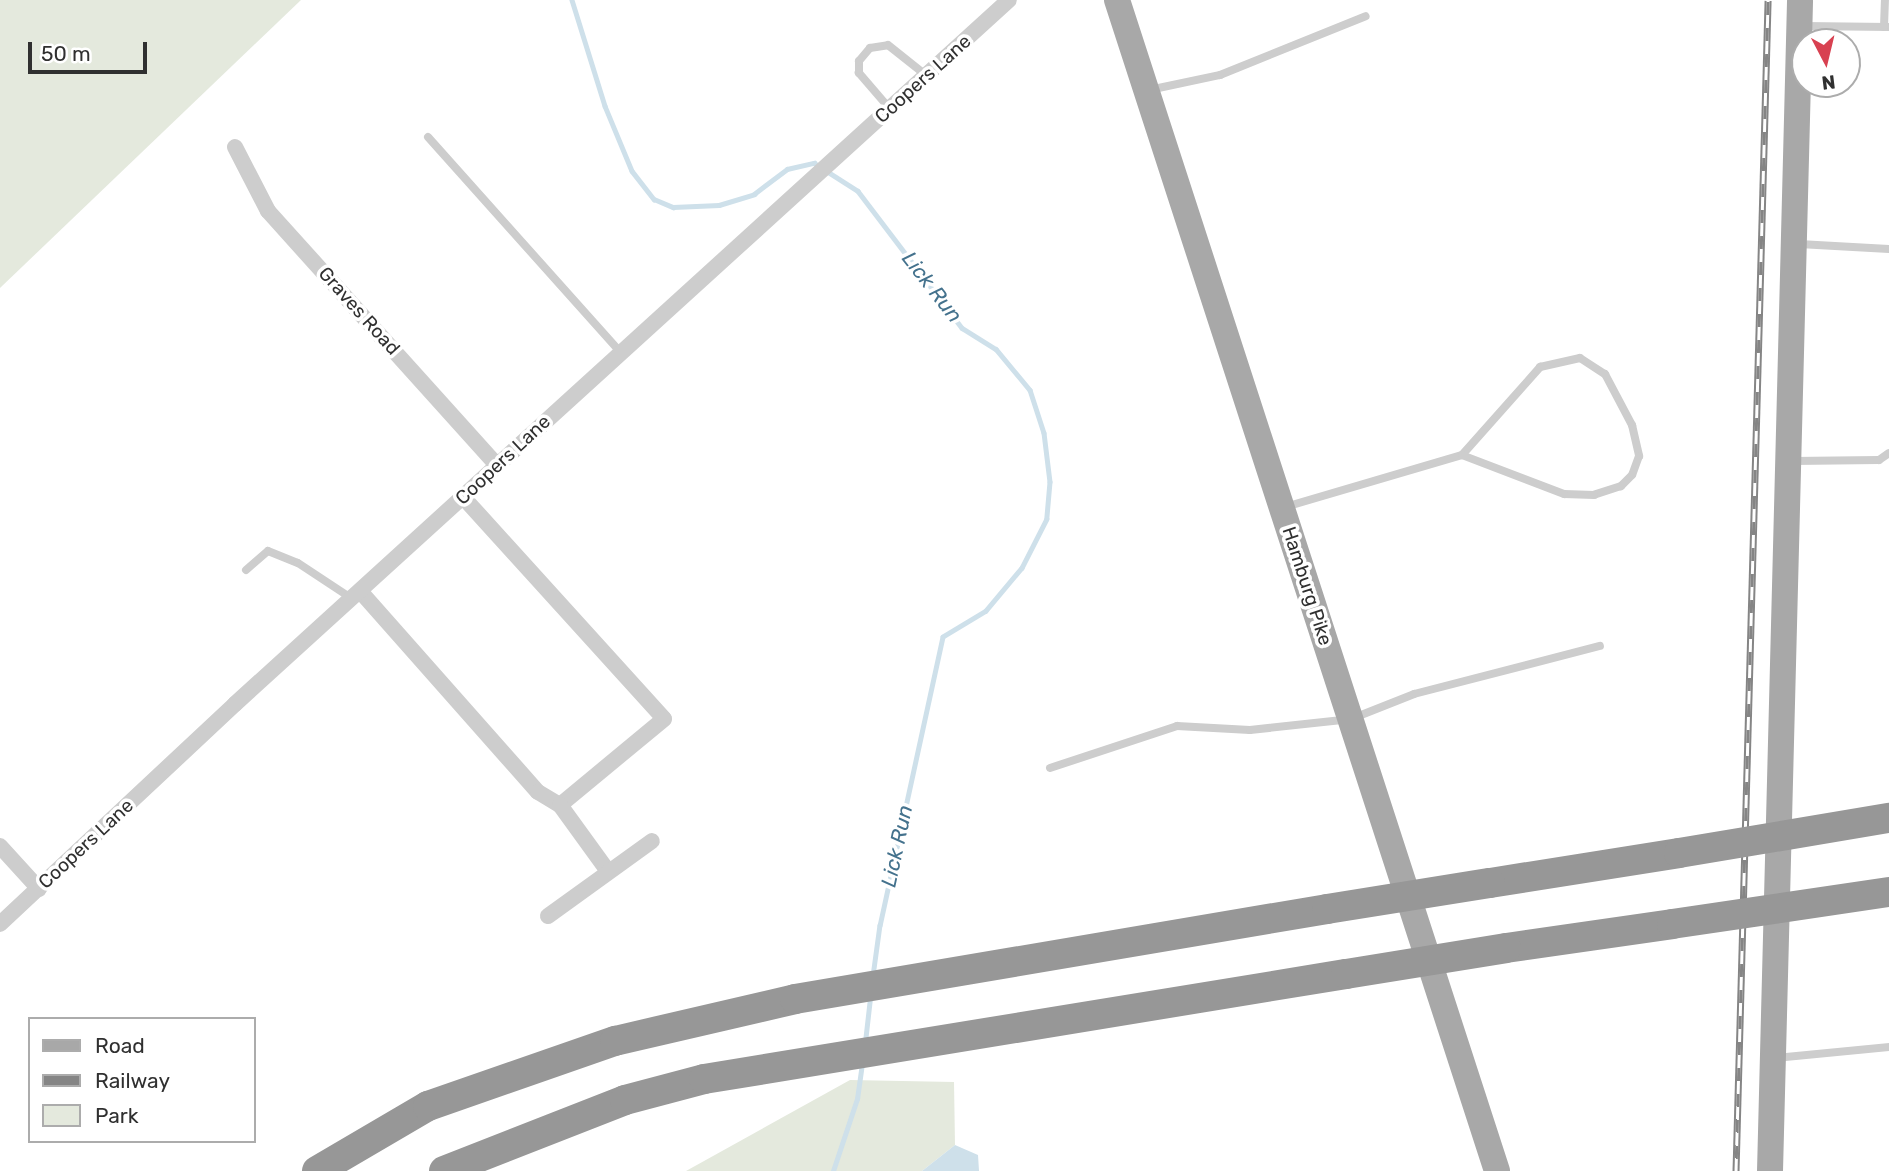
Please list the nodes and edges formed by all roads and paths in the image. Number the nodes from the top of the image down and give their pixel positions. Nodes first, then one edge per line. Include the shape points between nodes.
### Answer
1 (1009, 0) edge
2 (1116, 0) edge
3 (1885, 0) edge
4 (1799, 13) edge
5 (1366, 16) dead end
6 (1887, 27) edge
7 (927, 76) junction
8 (1146, 90) junction
9 (890, 109) junction
10 (428, 137) dead end
11 (235, 147) dead end
12 (1792, 244) junction
13 (1889, 249) edge
14 (621, 353) junction
15 (1889, 453) edge
16 (1462, 455) junction
17 (1786, 461) junction
18 (497, 465) junction
19 (463, 497) junction
20 (1282, 508) junction
21 (246, 570) dead end
22 (356, 595) junction
23 (1600, 646) dead end
24 (1351, 719) junction
25 (1050, 768) dead end
26 (560, 805) junction
27 (1889, 818) edge
28 (652, 841) dead end
29 (0, 846) edge
30 (607, 870) junction
31 (39, 889) junction
32 (1889, 892) edge
33 (548, 916) dead end
34 (0, 924) edge
35 (1889, 1047) edge
36 (1773, 1058) junction
37 (317, 1171) edge
38 (444, 1171) edge
39 (1497, 1171) edge
40 (1770, 1171) edge

1 - 7 street, Coopers Lane
2 - 8 main road, Hamburg Pike
3 - 6 lane
4 - 6 lane
4 - 12 main road
5 - 8 lane via 1220,75
7 - 9 street, Coopers Lane
7 - 9 lane via 888,45 870,48 859,61 859,73
8 - 20 main road, Hamburg Pike
9 - 14 street, Coopers Lane
10 - 14 lane
11 - 18 street, Graves Road via 268,211
12 - 13 lane
12 - 17 main road
14 - 18 street, Coopers Lane
15 - 17 lane via 1879,460
16 - 16 lane via 1540,367 1580,358 1605,374 1632,425 1639,456 1632,475 1621,486 1594,495 1563,494
16 - 20 lane
17 - 36 main road
18 - 19 street, Coopers Lane
19 - 22 street, Coopers Lane
19 - 26 street via 664,719
20 - 24 main road, Hamburg Pike
21 - 22 lane via 268,551
22 - 26 street via 538,792
22 - 31 street, Coopers Lane
23 - 24 lane via 1414,694
24 - 25 lane via 1250,730 1177,726
24 - 39 main road, Hamburg Pike
26 - 30 street
27 - 37 highway, bridge via 795,999 615,1041 428,1106
28 - 30 street
29 - 31 street
30 - 33 street
31 - 34 street, Coopers Lane
32 - 38 highway, bridge via 810,1059 625,1100
35 - 36 lane
36 - 40 main road

